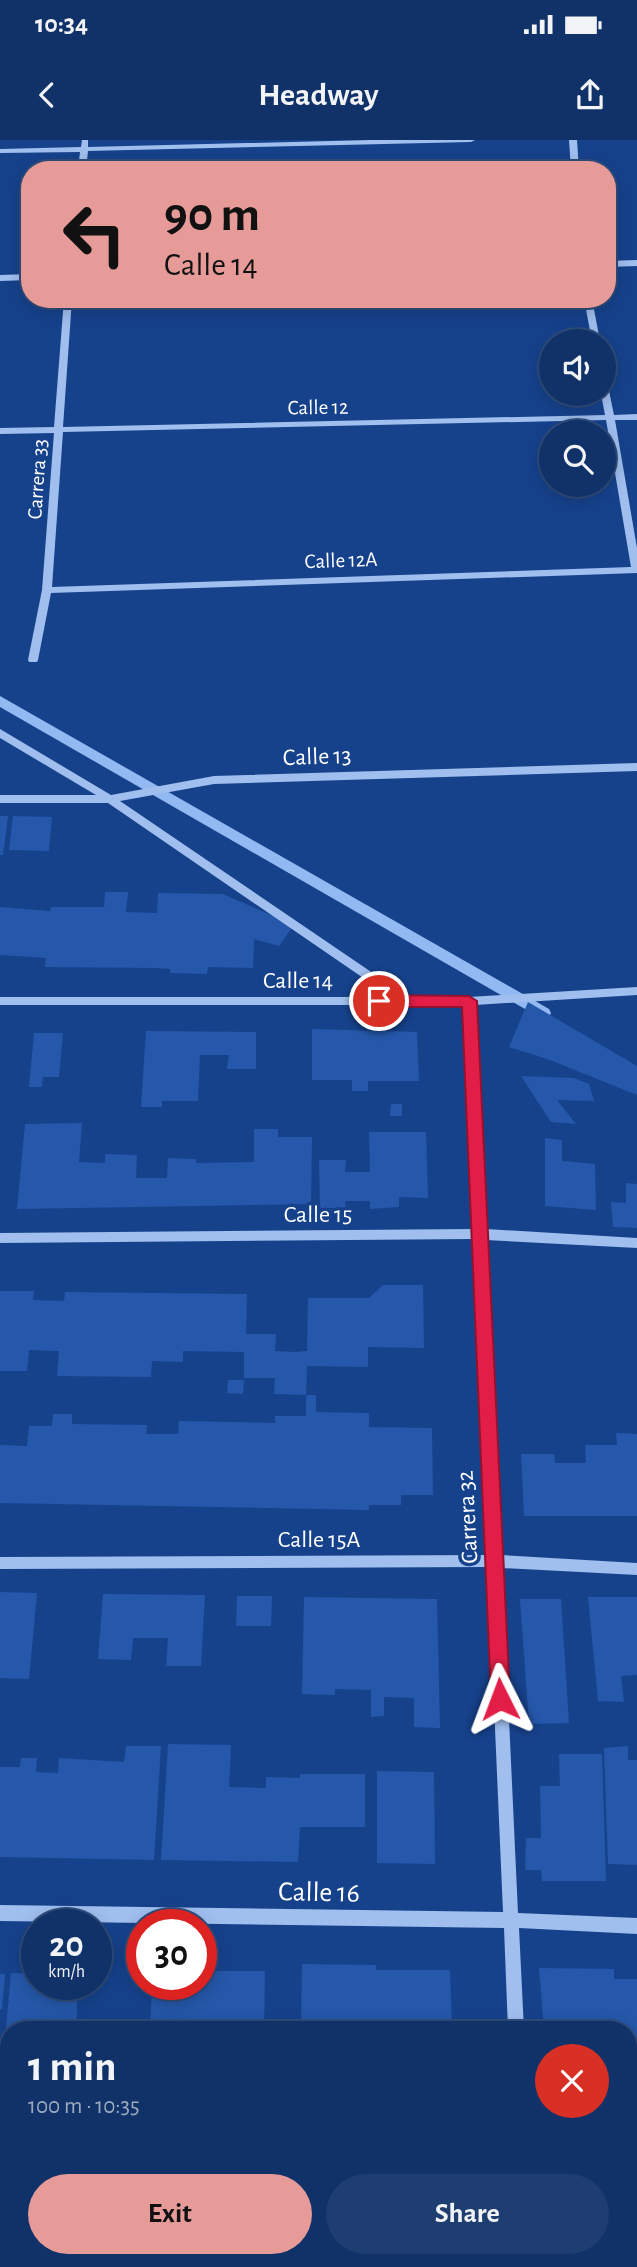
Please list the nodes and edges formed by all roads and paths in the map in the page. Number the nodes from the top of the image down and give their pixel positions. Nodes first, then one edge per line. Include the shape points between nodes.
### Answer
1 (471, 140) edge
2 (573, 140) edge
3 (85, 144) edge
4 (0, 151) edge
5 (574, 161) edge
6 (637, 263) edge
7 (616, 264) edge
8 (21, 277) edge
9 (0, 278) edge
10 (67, 308) edge
11 (590, 308) edge
12 (594, 329) edge
13 (609, 406) edge
14 (611, 418) junction
15 (637, 418) edge
16 (58, 430) junction
17 (0, 431) edge
18 (637, 570) edge
19 (47, 590) junction
20 (33, 660) dead end
21 (0, 733) edge
22 (637, 767) edge
23 (0, 799) edge
24 (110, 799) junction
25 (637, 991) edge
26 (0, 1001) edge
27 (406, 1001) junction
28 (469, 1001) junction
29 (479, 1234) junction
30 (0, 1238) edge
31 (637, 1242) edge
32 (494, 1561) junction
33 (0, 1563) edge
34 (637, 1569) edge
35 (0, 1913) edge
36 (511, 1920) junction
37 (637, 1926) edge
38 (516, 2021) edge

1 - 3 street
2 - 5 street
3 - 4 street
6 - 7 street
8 - 9 street
10 - 16 street, Carrera 33
11 - 12 street
13 - 14 street
14 - 15 street, Calle 12
14 - 16 street, Calle 12
14 - 18 street
16 - 17 street, Calle 12
16 - 19 street, Carrera 33
18 - 19 street, Calle 12A
19 - 20 street, Carrera 33
21 - 24 street
22 - 24 street, Calle 13 via 214,780
23 - 24 street, Calle 13
24 - 27 street
25 - 28 street, Calle 14
26 - 27 street, Calle 14
27 - 28 street, Calle 14
28 - 29 street, Carrera 32
29 - 30 street, Calle 15
29 - 31 street, Calle 15
29 - 32 street, Carrera 32
32 - 33 street, Calle 15A
32 - 34 street, Calle 15A
32 - 36 street, Carrera 32
35 - 36 street, Calle 16
36 - 37 street, Calle 16
36 - 38 street, Carrera 32

